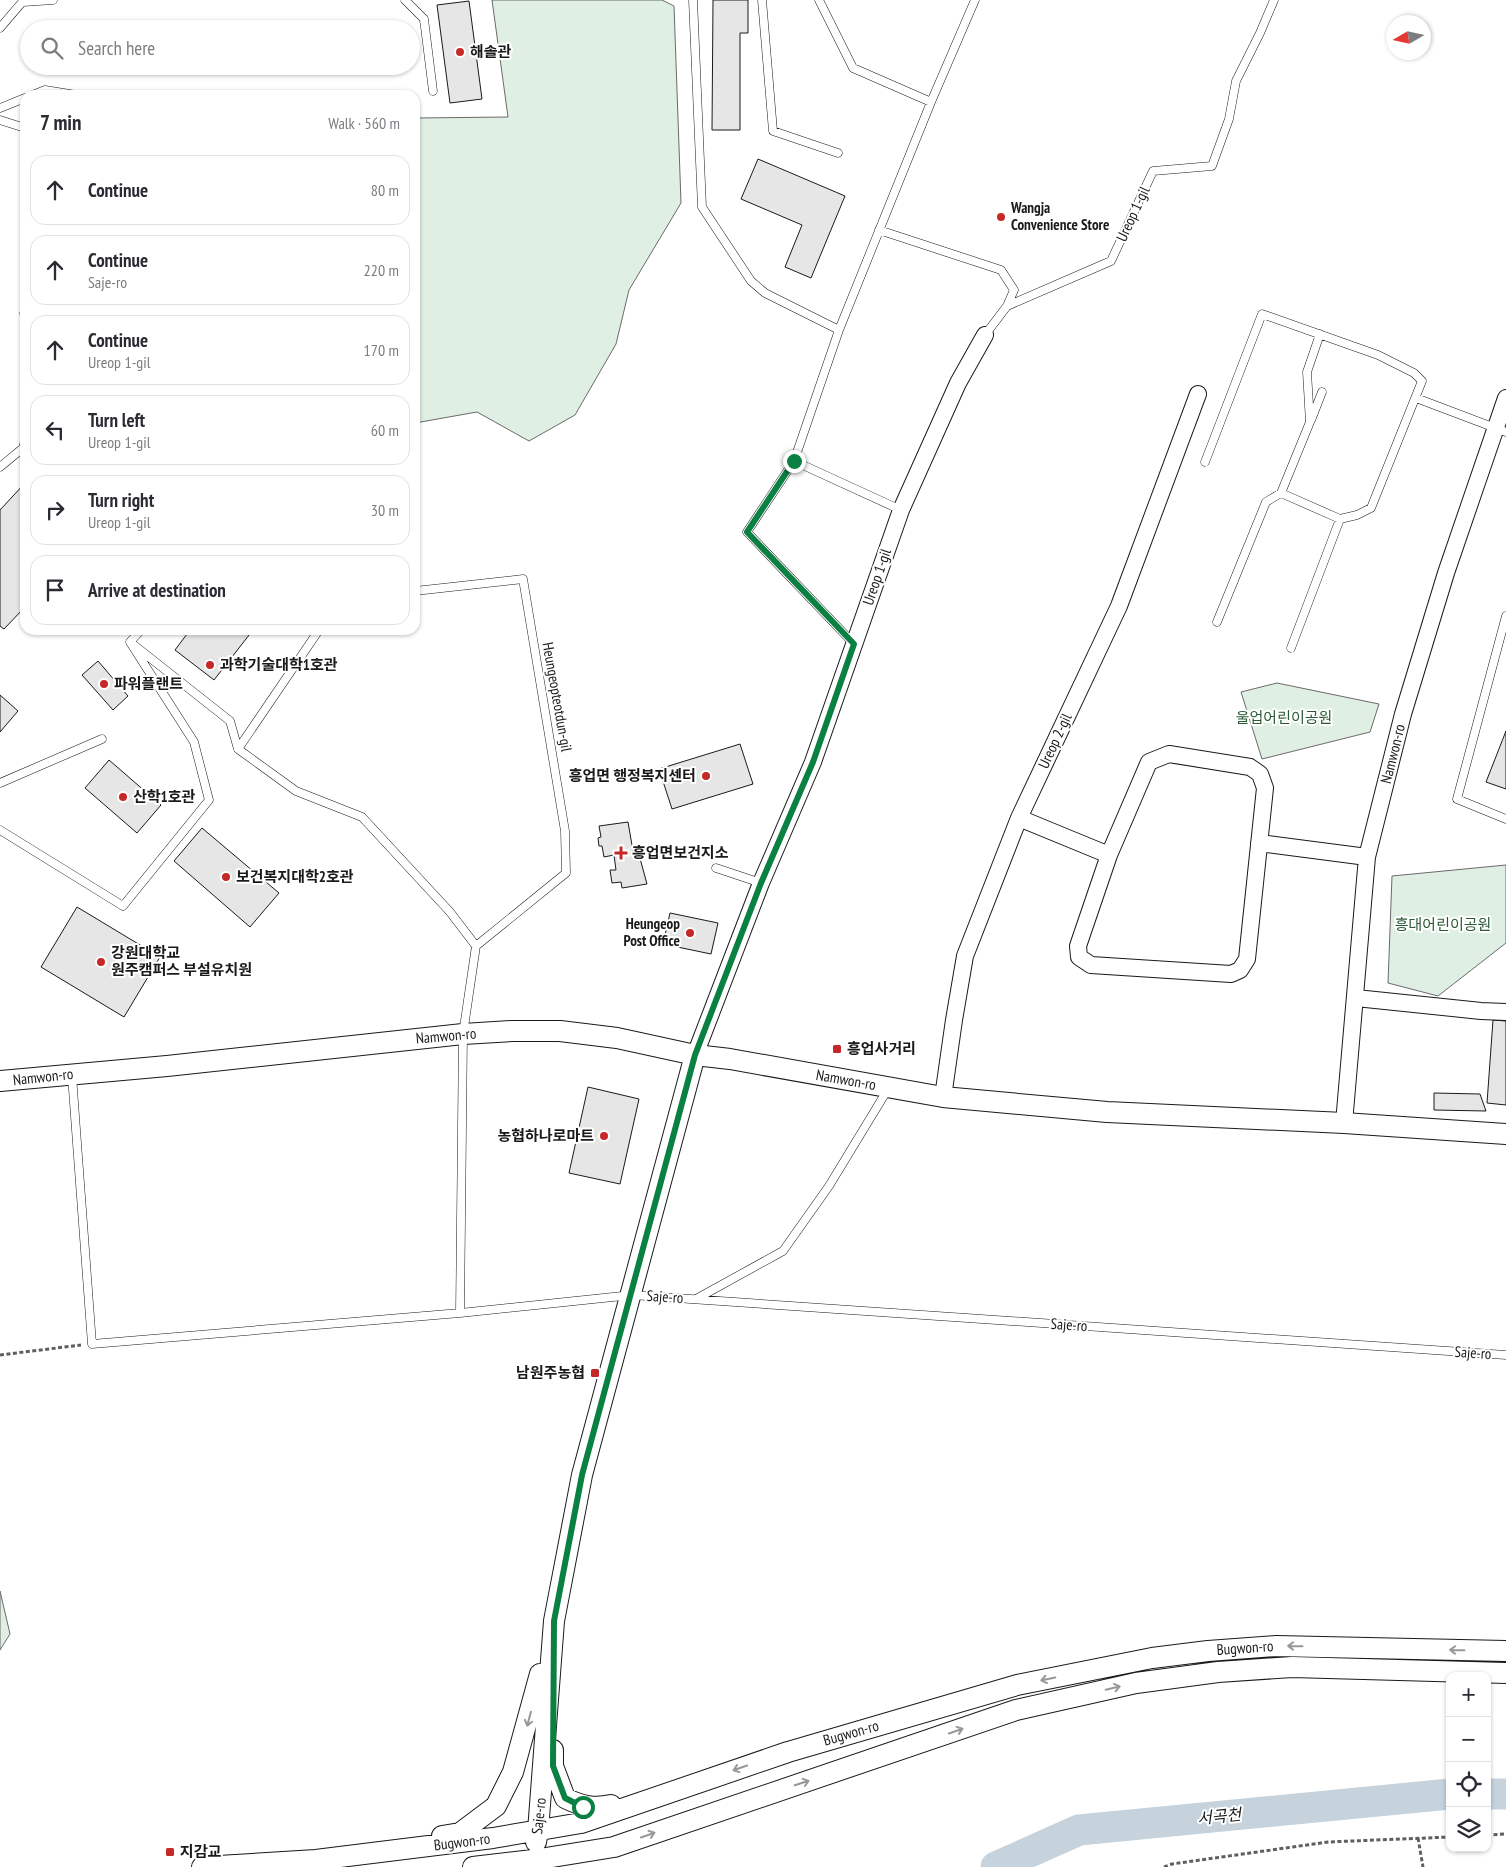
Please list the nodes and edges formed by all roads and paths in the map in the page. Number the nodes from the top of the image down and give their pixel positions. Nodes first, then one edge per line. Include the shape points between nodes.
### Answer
1 (53, 0) edge
2 (405, 0) edge
3 (693, 0) edge
4 (762, 0) edge
5 (819, 0) edge
6 (975, 0) edge
7 (1274, 0) edge
8 (24, 1) edge
9 (0, 28) edge
10 (433, 91) dead end
11 (20, 100) edge
12 (931, 102) junction
13 (0, 108) edge
14 (0, 120) edge
15 (20, 126) edge
16 (838, 153) dead end
17 (879, 230) junction
18 (1007, 306) junction
19 (839, 330) junction
20 (1320, 334) junction
21 (985, 336) joint
22 (1322, 392) dead end
23 (1198, 394) dead end
24 (1416, 398) junction
25 (1506, 398) edge
26 (1310, 422) junction
27 (1501, 431) edge
28 (20, 451) edge
29 (794, 461) junction
30 (1205, 462) dead end
31 (0, 467) edge
32 (1281, 493) junction
33 (901, 510) junction
34 (1340, 519) junction
35 (420, 590) edge
36 (1506, 616) edge
37 (1217, 622) dead end
38 (136, 635) edge
39 (316, 635) edge
40 (130, 642) junction
41 (854, 644) junction
42 (1291, 648) dead end
43 (102, 739) dead end
44 (238, 749) junction
45 (0, 782) edge
46 (1019, 818) junction
47 (1506, 819) edge
48 (0, 830) edge
49 (1258, 843) junction
50 (1110, 855) junction
51 (1367, 857) junction
52 (716, 868) dead end
53 (761, 883) junction
54 (476, 946) junction
55 (1356, 998) junction
56 (1506, 1012) edge
57 (463, 1034) junction
58 (695, 1055) junction
59 (72, 1074) junction
60 (0, 1081) edge
61 (888, 1088) junction
62 (943, 1097) junction
63 (1344, 1123) junction
64 (1506, 1134) edge
65 (632, 1295) junction
66 (696, 1299) junction
67 (460, 1313) junction
68 (92, 1344) junction
69 (0, 1355) edge
70 (1506, 1355) edge
71 (554, 1621) junction
72 (1506, 1651) edge
73 (1506, 1673) edge
74 (696, 1783) junction
75 (538, 1831) junction
76 (1506, 1834) edge
77 (1491, 1835) edge
78 (1446, 1837) edge
79 (1418, 1838) junction
80 (614, 1847) junction
81 (316, 1860) junction
82 (532, 1864) edge
83 (202, 1867) edge
84 (473, 1867) edge
85 (585, 1867) edge
86 (1164, 1867) edge
87 (1423, 1867) edge

1 - 8 lane
2 - 10 lane via 424,20
3 - 19 lane via 702,207 751,281 765,294
4 - 16 lane via 773,131
5 - 12 lane via 853,68
6 - 12 lane
7 - 18 lane, Ureop 1-gil via 1236,81 1230,119 1212,166 1153,171 1111,261
8 - 9 lane
11 - 13 lane
12 - 17 lane
14 - 15 lane
17 - 18 lane, Ureop 1-gil via 1001,270 1014,290
17 - 19 lane
18 - 21 lane, Ureop 1-gil
19 - 29 lane
20 - 24 lane via 1378,355 1414,373 1422,381
20 - 26 lane via 1306,372
20 - 30 lane via 1262,314
21 - 33 street, Ureop 1-gil via 958,383
22 - 26 lane
23 - 46 street, Ureop 2-gil via 1118,606
24 - 27 lane
24 - 34 lane via 1371,508
25 - 27 street, Namwon-ro
26 - 32 lane
27 - 51 street, Namwon-ro via 1446,573 1403,714
28 - 31 lane
29 - 33 lane
29 - 41 lane via 747,532
32 - 34 lane
32 - 37 lane via 1266,502
33 - 41 street, Ureop 1-gil
34 - 42 lane
35 - 54 lane, Heungeopteotdun-gil via 523,579 566,831 566,874
36 - 47 lane via 1457,799
38 - 40 lane
39 - 44 lane
40 - 44 lane via 230,721
40 - 48 lane via 194,742 209,800 123,906
41 - 53 street, Ureop 1-gil via 813,762
43 - 45 lane
44 - 54 lane via 296,791 362,818 450,912
46 - 50 street
46 - 62 street, Ureop 2-gil via 965,956
49 - 50 street via 1265,788 1260,774 1250,767 1169,754 1148,762
49 - 50 street via 1247,959 1240,970 1231,974 1091,965 1079,957 1078,946
49 - 51 street
51 - 55 street, Namwon-ro
52 - 53 lane
53 - 58 street, Ureop 1-gil
54 - 57 lane
55 - 56 street
55 - 63 street, Namwon-ro
57 - 58 street, Namwon-ro via 560,1031 617,1038
57 - 59 street, Namwon-ro
57 - 67 lane
58 - 61 street, Namwon-ro
58 - 65 street, Saje-ro
59 - 60 street, Namwon-ro
59 - 68 lane
61 - 62 street, Namwon-ro
61 - 66 lane, Namwon-ro via 829,1186 783,1251
62 - 63 street, Namwon-ro via 1107,1112
63 - 64 street, Namwon-ro
65 - 66 lane, Saje-ro
65 - 67 lane
65 - 71 street, Saje-ro via 582,1475
66 - 70 lane, Saje-ro
67 - 68 lane
68 - 69 path
71 - 74 street via 553,1766 565,1798 583,1807 602,1807
71 - 75 street, Saje-ro
71 -> 81 street via 513,1772 496,1806 460,1832 336,1853
72 -> 74 street, Bugwon-ro via 1276,1646 1152,1658 1017,1685 788,1752
80 -> 73 street, Bugwon-ro via 1016,1710 1136,1683 1218,1672 1292,1667
74 - 75 street, Bugwon-ro via 581,1823
75 - 81 street, Bugwon-ro
75 - 82 street, Saje-ro
76 - 77 path
78 - 79 path
79 - 86 path via 1328,1842
79 - 87 path
80 - 82 street, Bugwon-ro
80 - 85 street
81 - 83 street, Bugwon-ro
82 - 84 street, Bugwon-ro

